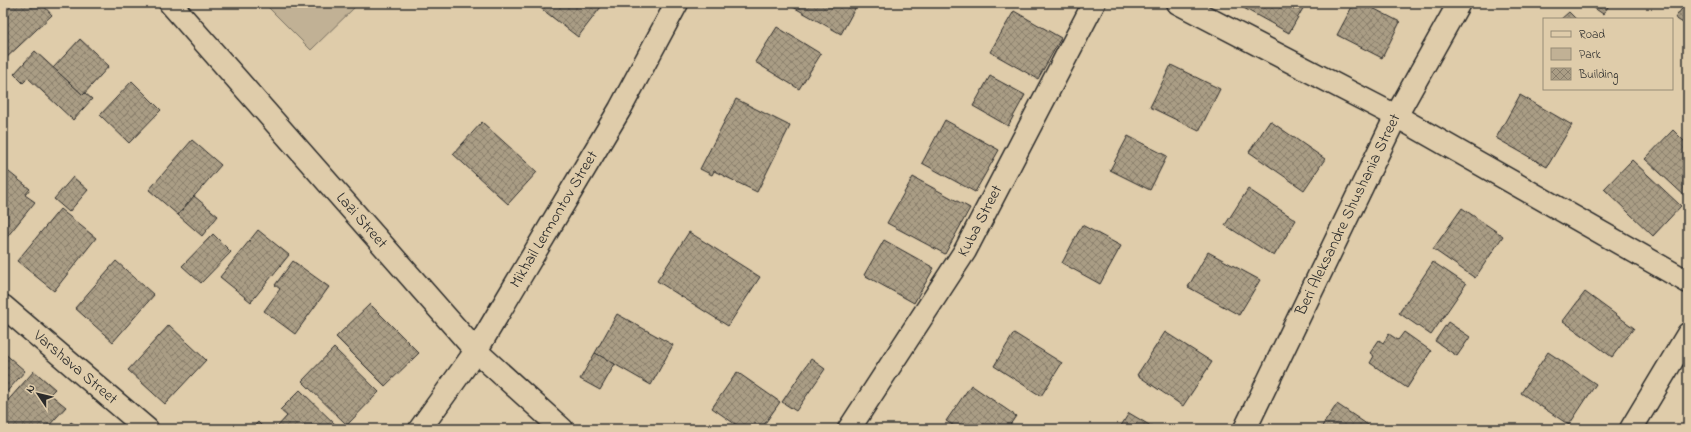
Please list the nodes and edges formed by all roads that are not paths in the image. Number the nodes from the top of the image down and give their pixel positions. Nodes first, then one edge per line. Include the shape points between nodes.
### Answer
1 (170, 3) edge
2 (677, 3) edge
3 (1094, 3) edge
4 (1178, 3) edge
5 (1459, 3) edge
6 (1396, 116) junction
7 (1688, 282) edge
8 (3, 306) edge
9 (1688, 334) edge
10 (476, 351) junction
11 (147, 429) edge
12 (420, 429) edge
13 (562, 429) edge
14 (849, 429) edge
15 (1245, 429) edge
16 (1631, 429) edge

1 - 10 street, Lazi Street
2 - 10 street, Mikhail Lermontov Street via 620,109
3 - 14 street, Kuba Street via 965,251
4 - 6 street
5 - 6 street, Beri Aleksandre Shushania Street
6 - 7 street
6 - 15 street, Beri Aleksandre Shushania Street
8 - 11 street, Varshava Street
9 - 16 street
10 - 12 street, Mikhail Lermontov Street
10 - 13 street, Lazi Street

